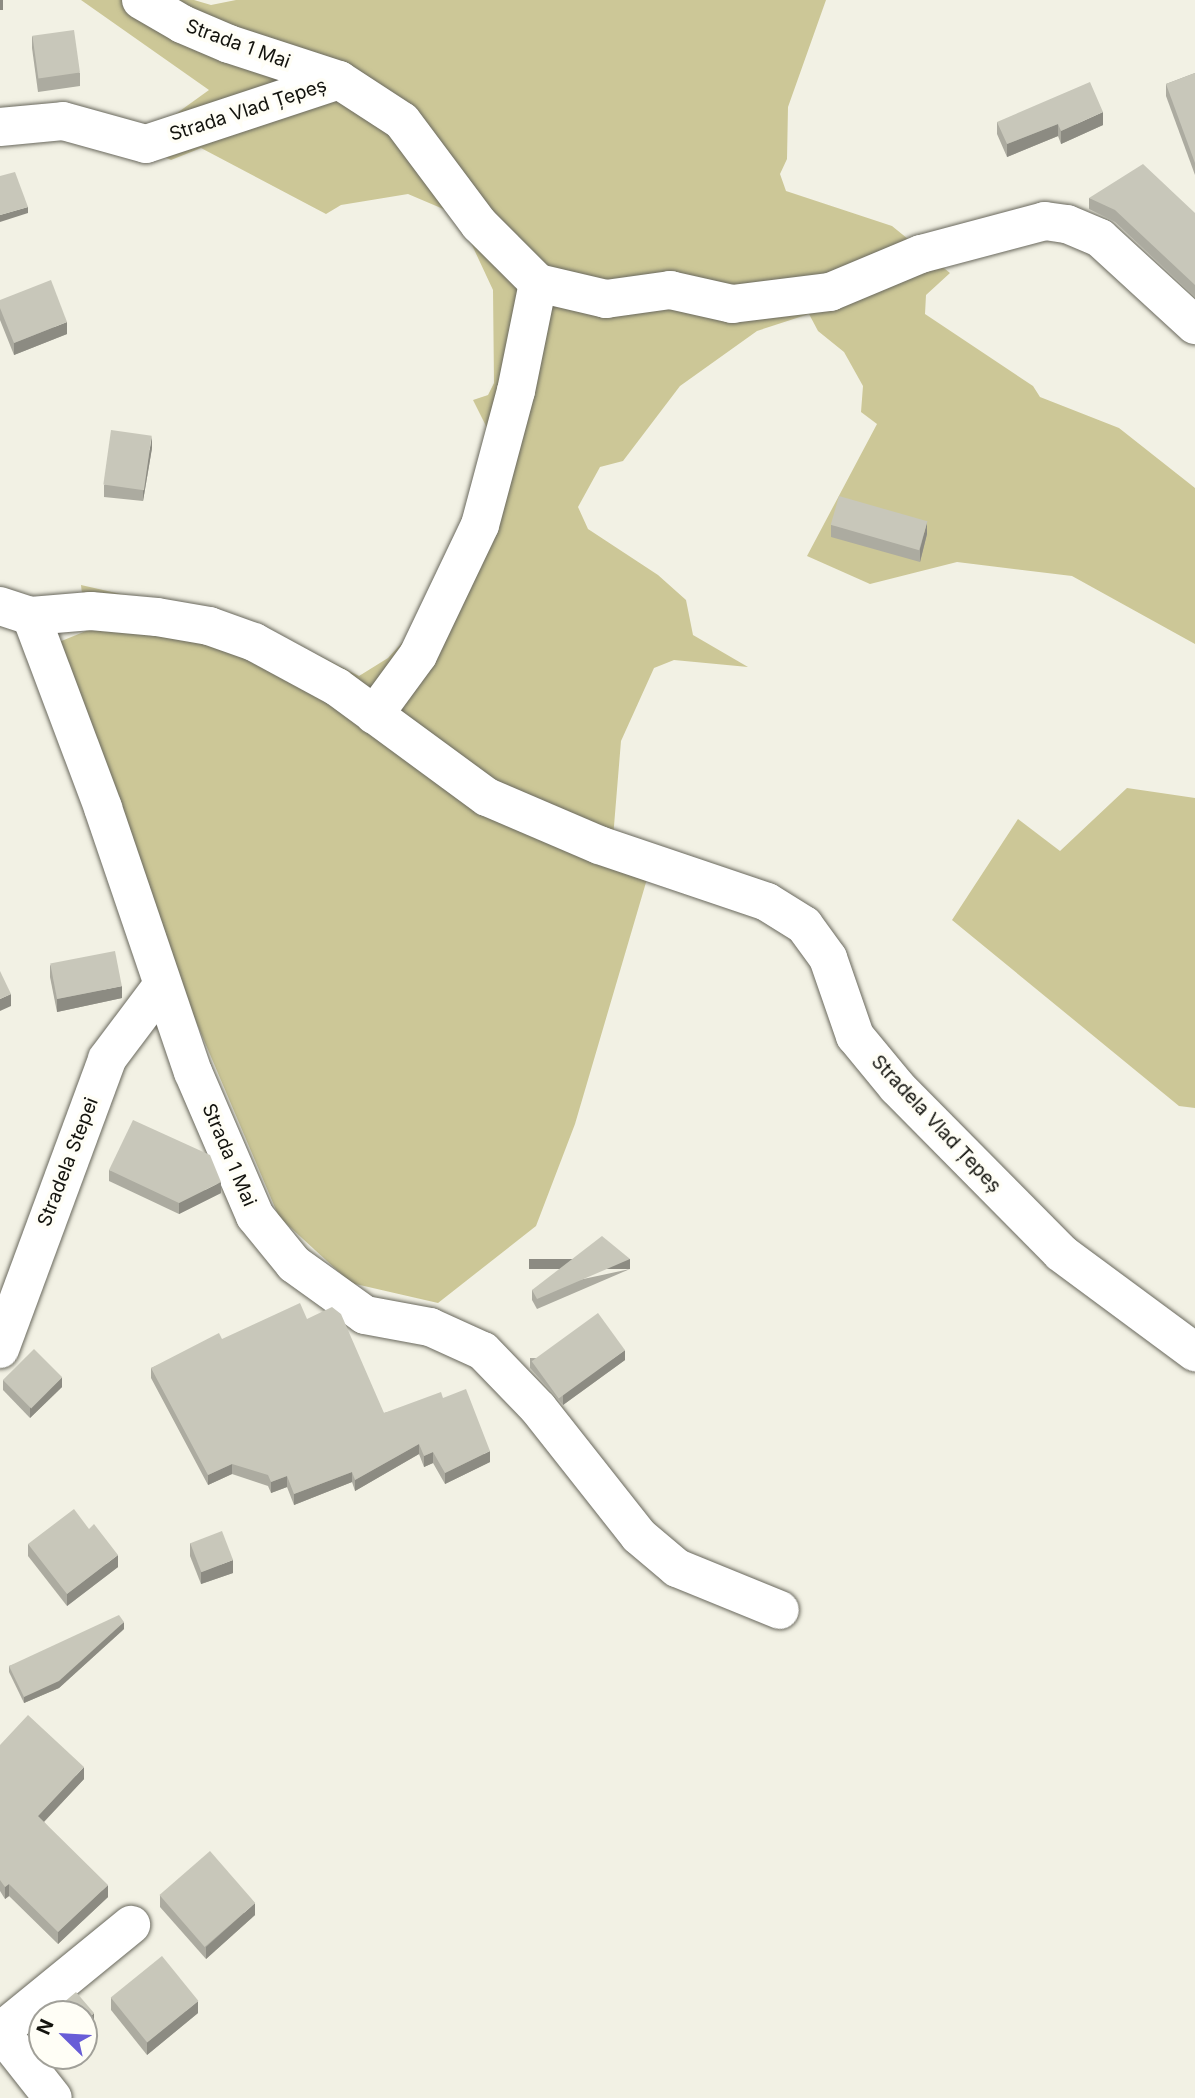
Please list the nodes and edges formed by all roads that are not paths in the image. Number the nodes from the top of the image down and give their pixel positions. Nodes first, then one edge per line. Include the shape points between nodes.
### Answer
1 (141, 0) edge
2 (339, 80) junction
3 (0, 127) edge
4 (538, 283) junction
5 (1195, 325) edge
6 (16, 611) edge
7 (374, 715) junction
8 (161, 987) junction
9 (0, 1349) edge
10 (1195, 1352) edge
11 (780, 1610) dead end
12 (131, 1925) dead end
13 (1, 2031) edge
14 (53, 2098) edge

1 - 2 street, Strada 1 Mai via 229,44
2 - 3 street, Strada Vlad Țepeș via 146,144 63,121
2 - 4 street, Strada Vlad Țepeș via 402,121 479,224
4 - 5 street via 606,299 670,290 732,304 830,292 921,254 1045,221 1067,224 1100,238
4 - 7 street via 516,391 480,525 418,655
6 - 7 street, Strada 1 Mai via 91,611 209,626 254,642
6 - 8 street, Strada 1 Mai via 103,807
7 - 10 street, Stradela Vlad Țepeș via 486,797 599,845 767,902 804,925 828,958 855,1036 897,1087 1061,1254
8 - 9 street, Stradela Stepei via 107,1059
8 - 11 street, Strada 1 Mai via 255,1216 294,1264 365,1315 430,1327 483,1351 538,1408 639,1536 677,1568
12 - 13 street
13 - 14 street

